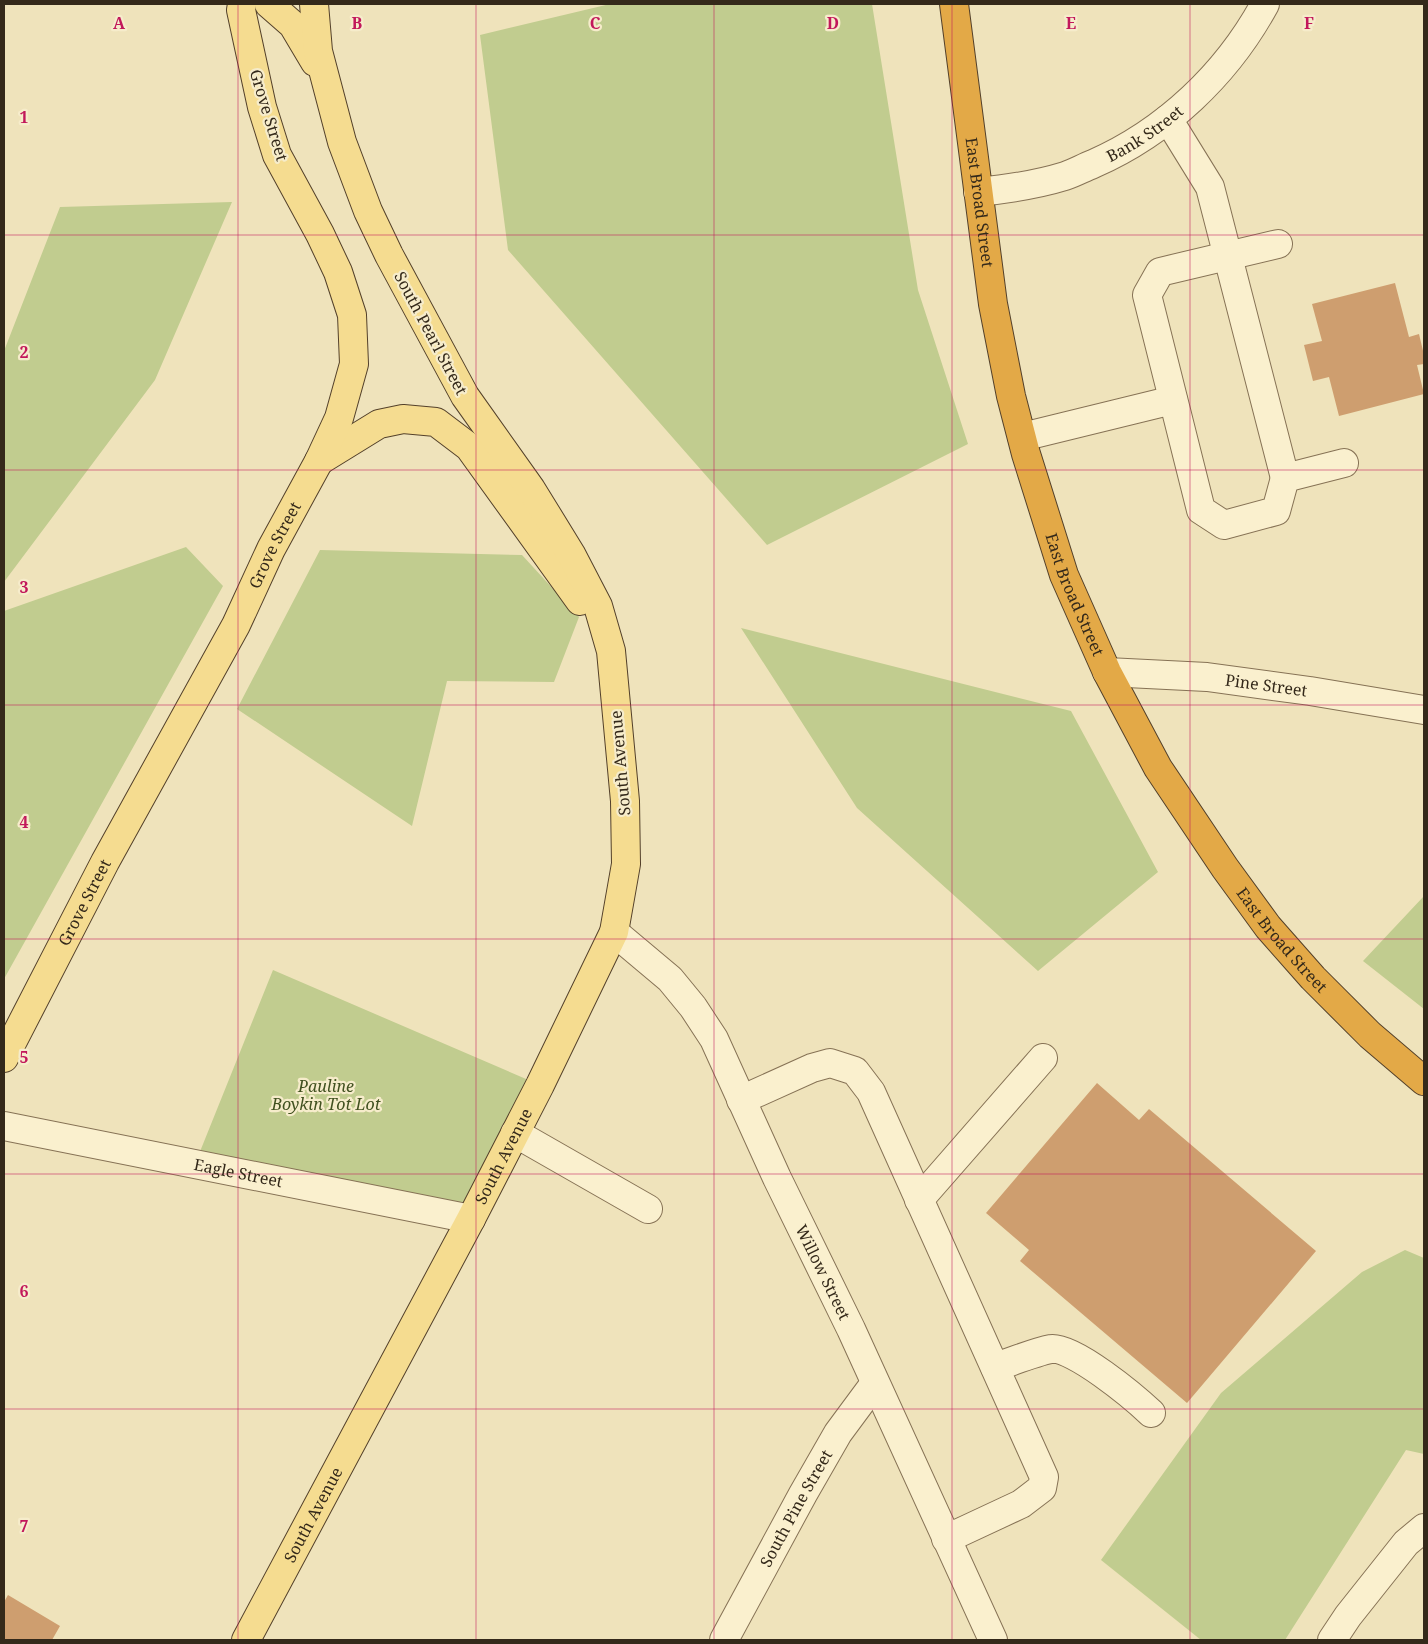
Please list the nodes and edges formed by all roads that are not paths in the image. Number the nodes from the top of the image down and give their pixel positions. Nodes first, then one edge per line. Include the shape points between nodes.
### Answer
1 (242, 4) edge
2 (269, 4) edge
3 (314, 4) edge
4 (954, 4) edge
5 (1265, 4) edge
6 (325, 78) junction
7 (1168, 119) junction
8 (978, 192) junction
9 (1278, 244) dead end
10 (1228, 256) junction
11 (1173, 400) junction
12 (1022, 437) junction
13 (319, 461) junction
14 (1344, 463) dead end
15 (1285, 478) junction
16 (606, 636) junction
17 (1108, 672) junction
18 (1424, 710) edge
19 (614, 932) junction
20 (4, 1058) edge
21 (1043, 1058) dead end
22 (1424, 1081) edge
23 (741, 1100) junction
24 (4, 1126) edge
25 (515, 1133) junction
26 (919, 1200) junction
27 (648, 1209) dead end
28 (472, 1219) junction
29 (995, 1368) junction
30 (875, 1383) junction
31 (1151, 1413) dead end
32 (1424, 1528) edge
33 (946, 1539) junction
34 (246, 1640) edge
35 (724, 1640) edge
36 (993, 1640) edge
37 (1332, 1640) edge

1 - 13 main road, Grove Street via 262,107 278,155 338,272 352,315 354,364 339,418
2 - 6 main road via 293,24
3 - 6 main road, South Pearl Street via 318,51
4 - 8 highway, East Broad Street
5 - 7 street, Bank Street via 1226,62 1194,98
6 - 16 main road, South Pearl Street via 342,142 389,255 465,396 531,489 571,554 598,606
7 - 8 street, Bank Street via 1119,152 1066,176 1018,188
7 - 10 street via 1210,187
8 - 12 highway, East Broad Street via 992,304
9 - 10 street
10 - 11 street via 1160,272 1147,295
10 - 15 street
11 - 12 street
11 - 15 street via 1201,510 1224,524 1276,511
12 - 17 highway, East Broad Street via 1064,575
13 - 16 main road via 379,424 403,419 436,422 469,448
13 - 20 main road, Grove Street via 271,549 236,625 105,862
14 - 15 street
16 - 19 main road, South Avenue via 611,651 625,801 626,864
17 - 18 street, Pine Street via 1207,677
17 - 22 highway, East Broad Street via 1158,768 1224,868 1268,927 1313,978
19 - 23 street, Willow Street via 670,979 693,1007 714,1039
19 - 25 main road, South Avenue
21 - 26 street
23 - 26 street via 830,1063 855,1072 871,1092
23 - 30 street, Willow Street
24 - 28 street, Eagle Street
25 - 27 street
25 - 28 main road, South Avenue
26 - 29 street
28 - 34 main road, South Avenue
29 - 31 street via 1052,1349 1075,1356 1123,1388
29 - 33 street via 1044,1476 1042,1488 1021,1504
30 - 33 street, Willow Street
30 - 35 street, South Pine Street via 838,1433
32 - 37 street via 1406,1543
33 - 36 street, Willow Street

